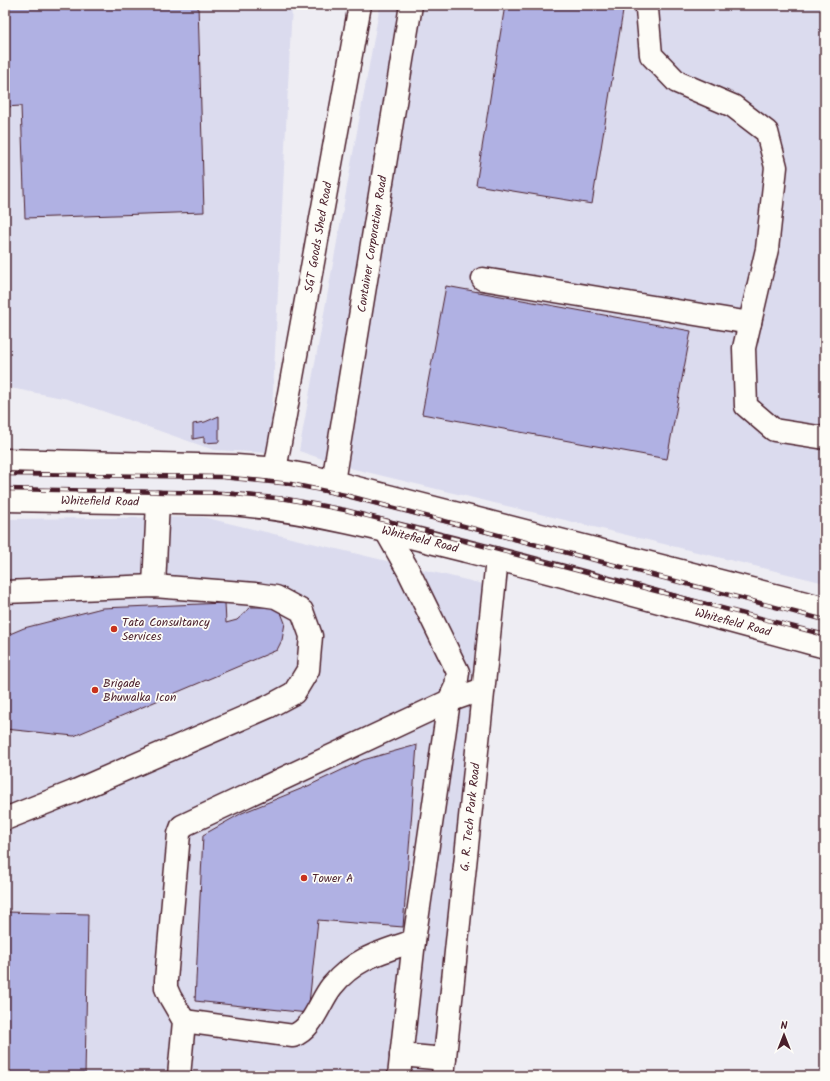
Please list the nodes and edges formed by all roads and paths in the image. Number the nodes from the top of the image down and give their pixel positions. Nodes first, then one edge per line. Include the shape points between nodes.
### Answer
1 (360, 5) edge
2 (411, 5) edge
3 (648, 5) edge
4 (483, 279) dead end
5 (750, 323) junction
6 (825, 438) edge
7 (5, 460) edge
8 (275, 470) junction
9 (333, 482) junction
10 (5, 500) edge
11 (158, 502) junction
12 (386, 531) junction
13 (497, 559) junction
14 (154, 586) junction
15 (5, 592) edge
16 (825, 608) edge
17 (825, 647) edge
18 (483, 689) junction
19 (449, 701) junction
20 (5, 819) edge
21 (414, 941) junction
22 (184, 1022) junction
23 (401, 1055) junction
24 (444, 1067) edge
25 (179, 1076) edge
26 (398, 1076) edge

1 - 8 main road, SGT Goods Shed Road
2 - 9 main road, Container Corporation Road
3 - 5 main road via 651,55 677,82 733,106 767,132 776,167 767,249
4 - 5 main road
5 - 6 main road via 744,348 746,406 774,430
7 - 8 main road via 236,466
8 - 9 main road
9 - 16 main road
10 - 11 main road, Whitefield Road
11 - 12 main road, Whitefield Road via 260,506
11 - 14 main road
12 - 13 main road, Whitefield Road
12 - 19 main road via 458,672 456,686
13 - 17 main road, Whitefield Road
13 - 18 main road, G. R. Tech Park Road
14 - 15 main road
14 - 20 main road via 276,597 302,611 311,636 308,670 294,693 268,707
18 - 19 main road
18 - 24 main road, G. R. Tech Park Road
19 - 21 main road
19 - 22 main road via 182,826 179,834 166,988
21 - 22 main road via 377,953 351,968 331,987 307,1027 293,1036
21 - 23 main road
22 - 25 main road
23 - 24 main road
23 - 26 main road

